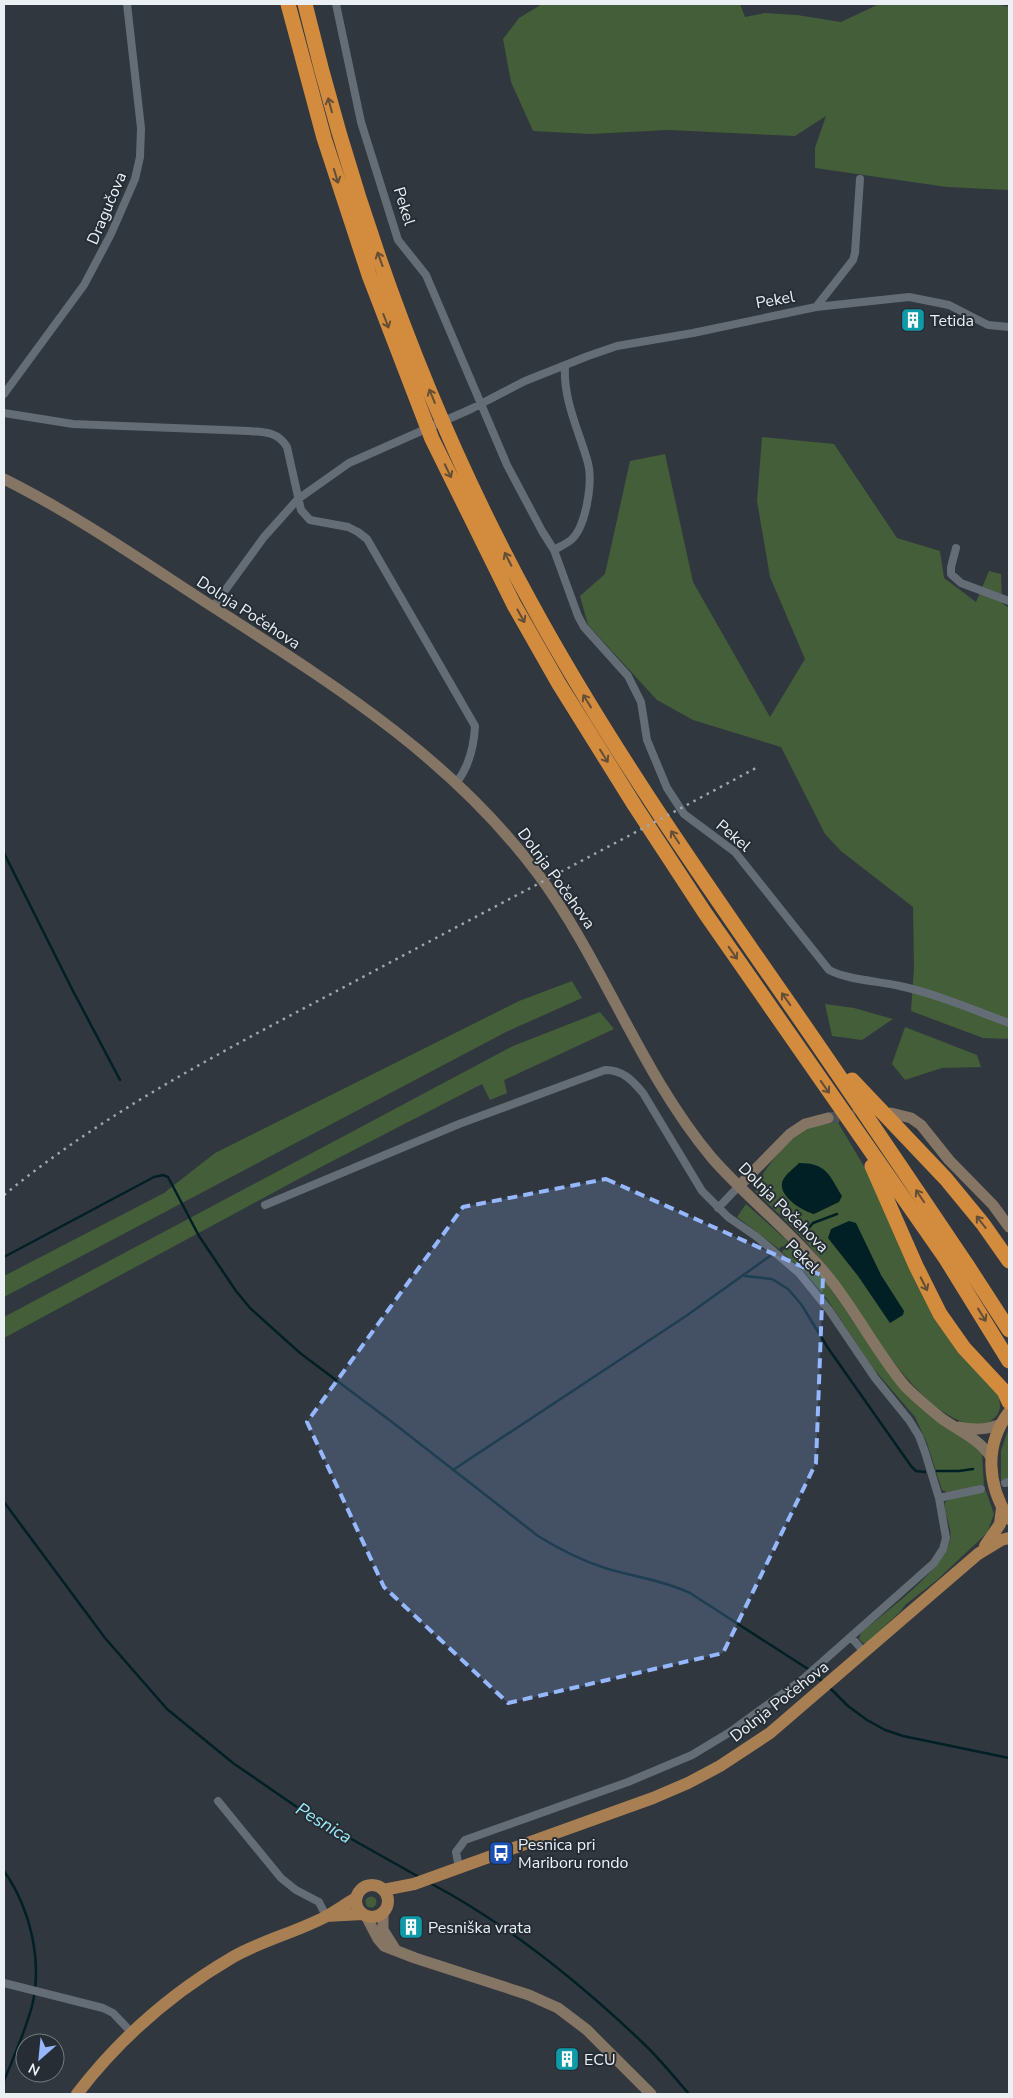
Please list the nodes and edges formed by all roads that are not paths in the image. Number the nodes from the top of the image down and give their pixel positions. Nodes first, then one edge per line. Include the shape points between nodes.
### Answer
1 (127, 4) edge
2 (281, 4) edge
3 (288, 4) edge
4 (305, 4) edge
5 (315, 4) edge
6 (336, 4) edge
7 (294, 28) junction
8 (322, 75) junction
9 (860, 179) dead end
10 (816, 307) junction
11 (1009, 327) edge
12 (565, 366) junction
13 (4, 394) edge
14 (481, 403) junction
15 (4, 413) edge
16 (4, 479) edge
17 (298, 499) junction
18 (956, 548) dead end
19 (554, 550) junction
20 (1009, 601) edge
21 (213, 607) junction
22 (457, 782) junction
23 (1009, 1023) edge
24 (814, 1039) junction
25 (891, 1112) dead end
26 (834, 1113) junction
27 (739, 1186) junction
28 (265, 1205) dead end
29 (718, 1208) junction
30 (1009, 1227) edge
31 (1009, 1261) edge
32 (962, 1269) junction
33 (1009, 1330) edge
34 (1009, 1361) edge
35 (1007, 1412) edge
36 (954, 1426) junction
37 (991, 1457) junction
38 (981, 1489) dead end
39 (939, 1498) junction
40 (1006, 1513) edge
41 (1009, 1538) edge
42 (978, 1554) junction
43 (851, 1637) junction
44 (864, 1652) junction
45 (218, 1802) dead end
46 (455, 1869) junction
47 (414, 1884) junction
48 (383, 1890) junction
49 (356, 1898) junction
50 (385, 1908) junction
51 (364, 1915) junction
52 (326, 1916) junction
53 (396, 1951) junction
54 (4, 1984) edge
55 (132, 2033) junction
56 (77, 2094) edge
57 (651, 2094) edge

1 - 13 street, Dragučova via 141,128 135,179 84,285
2 - 7 highway
3 - 7 highway
4 - 8 highway
5 - 8 highway via 324,56
6 - 14 street, Pekel via 361,122 398,240 426,275
7 -> 26 highway via 324,138 375,292 432,439 514,605 635,806
24 -> 8 highway via 691,862 570,674 493,529 447,434 415,354 360,204
9 - 10 street, Pekel via 853,260
10 - 11 street, Pekel via 910,297 949,305 988,325
10 - 12 street, Pekel via 618,346
12 - 14 street, Pekel
12 - 19 street via 572,416 589,465 589,486 584,516 572,539
14 - 17 street, Pekel via 349,463
14 - 19 street, Pekel via 507,466
15 - 17 street via 74,424 268,433 277,436 287,447
16 - 21 main road, Dolnja Počehova via 84,524
17 - 21 street, Pekel via 264,537
17 - 22 street via 301,510 310,520 348,527 367,539 475,726 470,758
18 - 20 street via 951,574 961,583
19 - 23 street, Pekel via 581,621 628,676 641,702 647,740 666,788 684,814 735,852 829,970 841,976 900,986
21 - 22 main road, Dolnja Počehova via 395,729
22 - 27 main road, Dolnja Počehova via 497,824 539,876 577,932 656,1077 709,1154
31 -> 24 highway via 946,1179 856,1086 832,1051
32 -> 24 highway
25 - 30 main road via 921,1125
26 - 27 main road via 805,1124 790,1134
26 - 32 highway
26 -> 35 highway via 843,1121 871,1164 940,1314 964,1348 1004,1391
27 - 29 street
27 - 36 main road, Dolnja Počehova via 830,1278 906,1386
28 - 29 street, Pekel via 460,1124 606,1070 617,1070 643,1093 702,1191
29 - 39 street, Pekel via 780,1255 829,1310 919,1436
32 - 33 highway
32 -> 34 highway
35 - 36 main road via 991,1428 978,1430
35 - 37 main road via 994,1441
36 - 37 main road, Dolnja Počehova via 979,1442
37 - 40 main road via 994,1487
38 - 39 street
39 - 43 street, Dolnja Počehova via 946,1538 938,1558
40 - 42 main road, Dolnja Počehova
41 - 42 main road, Dolnja Počehova
42 - 44 main road, Dolnja Počehova
43 - 44 street
43 - 46 street, Dolnja Počehova via 803,1679 692,1755 628,1782 465,1840 456,1852
44 - 46 main road, Dolnja Počehova via 764,1737 688,1783
45 - 52 street via 281,1878 319,1902
46 - 47 main road, Dolnja Počehova
47 - 48 main road
47 - 50 main road
48 - 49 main road via 367,1886
48 - 50 main road via 387,1896
49 - 51 main road via 357,1907
49 - 52 main road
50 - 51 main road via 373,1917
50 - 53 main road via 383,1930
51 - 52 main road
51 - 53 main road via 384,1946
52 - 55 main road via 233,1957 179,1993
53 - 57 main road via 521,1992 558,2008 587,2030
54 - 55 street via 103,2008 113,2013
55 - 56 main road

